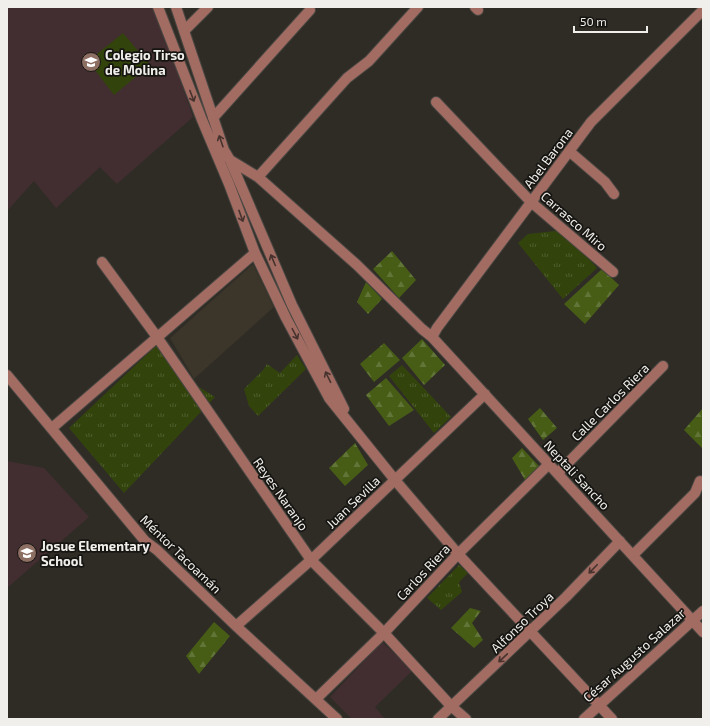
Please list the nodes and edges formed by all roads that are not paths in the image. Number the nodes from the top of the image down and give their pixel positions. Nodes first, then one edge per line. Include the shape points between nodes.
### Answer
1 (158, 7) edge
2 (176, 7) edge
3 (208, 7) edge
4 (418, 7) edge
5 (310, 10) dead end
6 (703, 10) edge
7 (184, 31) junction
8 (436, 102) dead end
9 (213, 118) junction
10 (569, 151) junction
11 (230, 160) junction
12 (258, 178) junction
13 (614, 194) dead end
14 (531, 202) junction
15 (255, 253) junction
16 (102, 262) dead end
17 (613, 272) dead end
18 (432, 337) junction
19 (157, 338) junction
20 (663, 366) dead end
21 (7, 375) edge
22 (485, 394) junction
23 (352, 425) junction
24 (52, 428) junction
25 (549, 464) junction
26 (558, 473) junction
27 (395, 480) junction
28 (700, 481) dead end
29 (620, 541) junction
30 (458, 554) junction
31 (633, 555) junction
32 (311, 560) junction
33 (703, 611) edge
34 (692, 620) junction
35 (236, 626) junction
36 (531, 632) junction
37 (703, 632) edge
38 (384, 634) junction
39 (316, 699) junction
40 (599, 704) junction
41 (451, 706) junction
42 (337, 719) edge
43 (438, 719) edge
44 (466, 719) edge
45 (584, 719) edge
46 (612, 719) edge

1 -> 15 street
2 - 7 street
3 - 7 street
4 - 12 street via 369,61 347,78
5 - 9 street
6 - 10 street, Abel Barona via 591,122
7 - 9 street
8 - 14 street, Carrasco Miro
11 -> 9 street
10 - 13 street via 598,175
10 - 14 street, Abel Barona
11 - 12 street, Neptali Sancho
23 -> 11 street via 292,305
12 - 18 street, Neptali Sancho via 357,264
14 - 17 street, Carrasco Miro
14 - 18 street, Abel Barona
15 - 19 street
15 -> 23 street via 329,398
16 - 19 street, Reyes Naranjo
18 - 22 street, Neptali Sancho
19 - 24 street
19 - 32 street, Reyes Naranjo
20 - 26 street, Calle Carlos Riera
21 - 24 street, Méntor Tacoamán
22 - 25 street, Neptali Sancho
22 - 27 street, Juan Sevilla
23 - 27 street
24 - 35 street, Méntor Tacoamán via 145,541
25 - 26 street, Neptali Sancho
25 - 30 street, Carlos Riera
26 - 29 street, Neptali Sancho
27 - 30 street
27 - 32 street, Juan Sevilla
28 - 31 street via 695,493
29 - 31 street, Neptali Sancho
29 -> 36 street, Alfonso Troya
30 - 36 street
30 - 38 street, Carlos Riera
31 - 34 street, Neptali Sancho
32 - 35 street, Juan Sevilla
32 - 38 street, Reyes Naranjo
33 - 34 street, César Augusto Salazar
34 - 37 street, Neptali Sancho
34 - 40 street, César Augusto Salazar
35 - 39 street, Méntor Tacoamán
36 - 40 street
36 -> 41 street, Alfonso Troya
38 - 39 street, Carlos Riera
38 - 41 street, Reyes Naranjo
39 - 42 street, Méntor Tacoamán
40 - 45 street, César Augusto Salazar
40 - 46 street
41 - 43 street, Alfonso Troya
41 - 44 street, Reyes Naranjo

